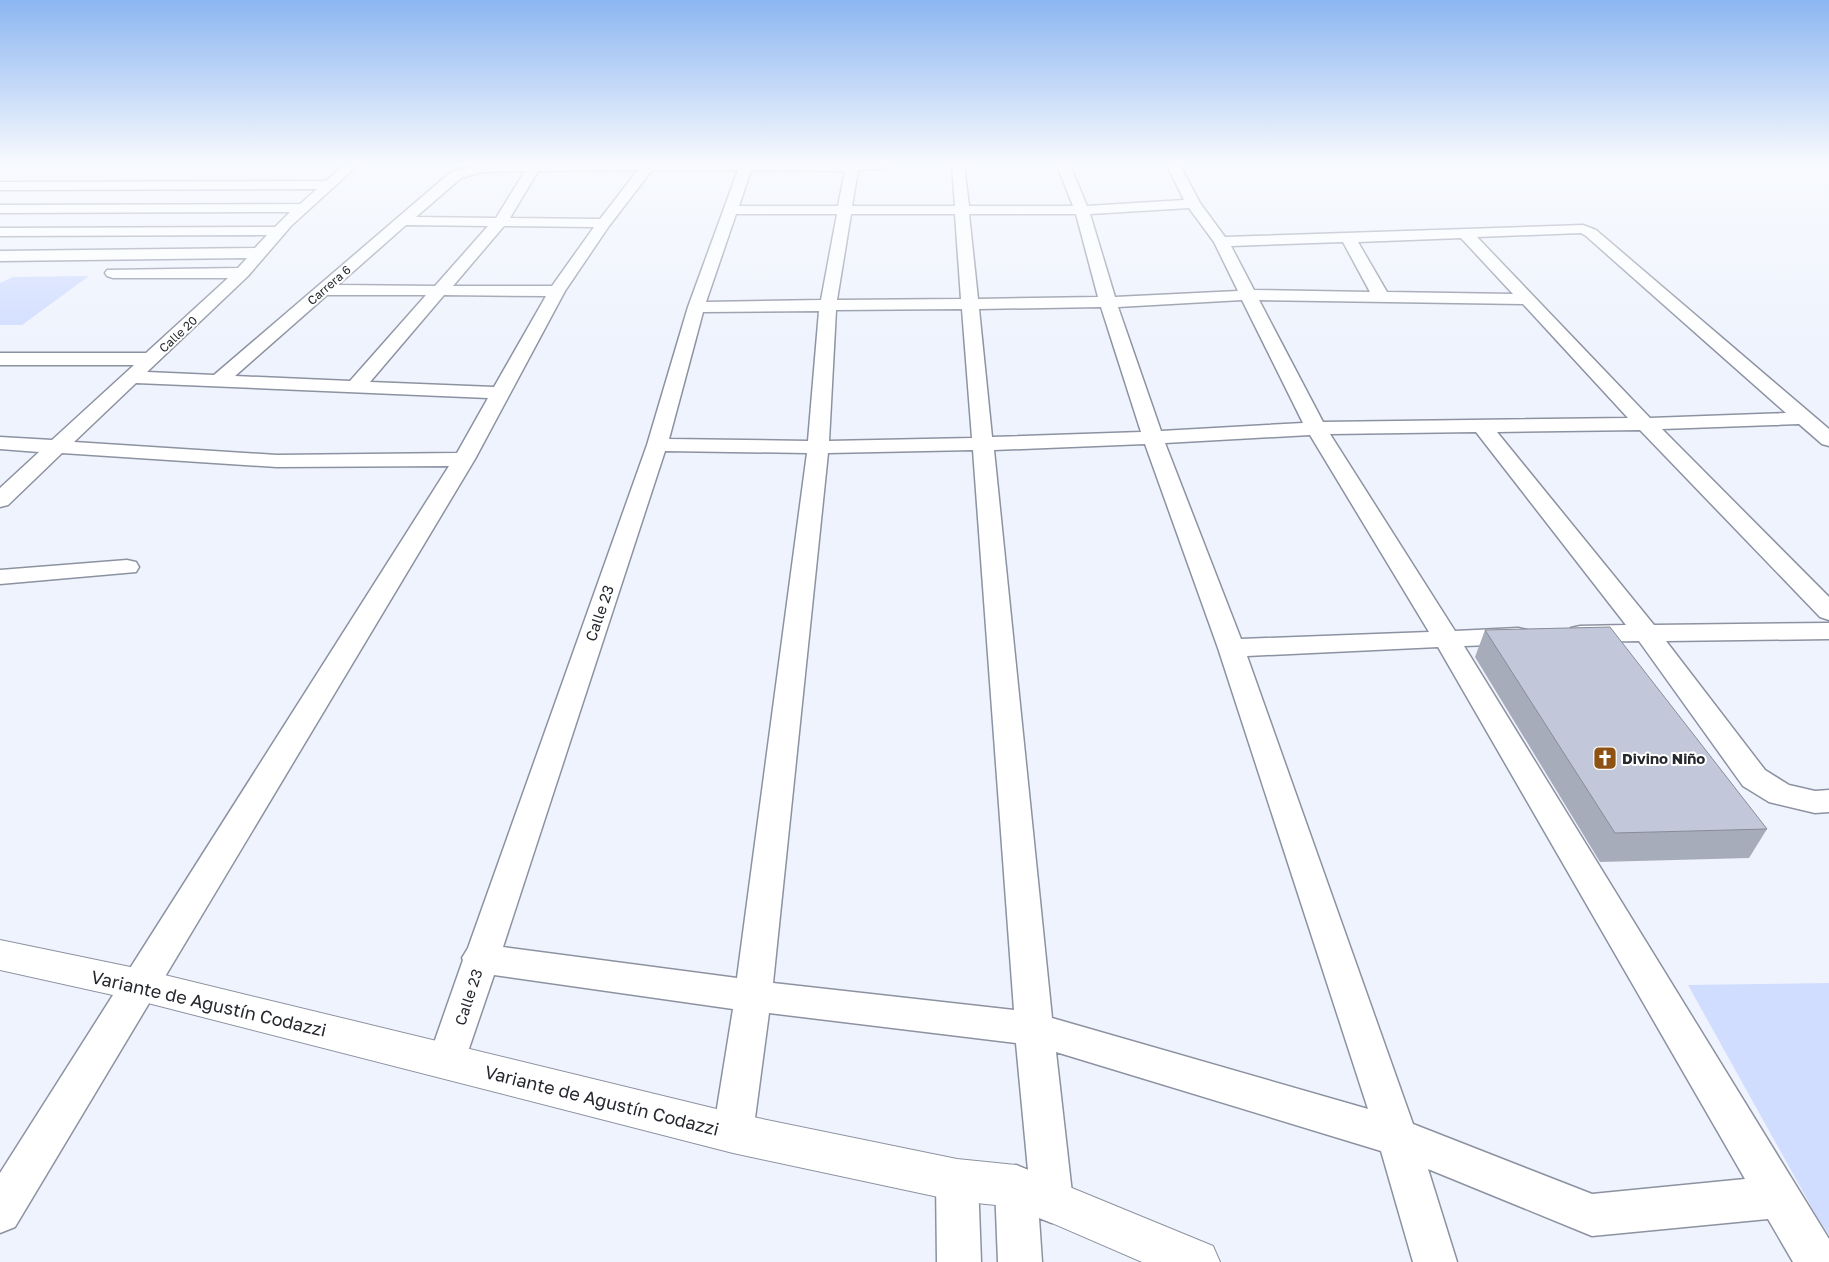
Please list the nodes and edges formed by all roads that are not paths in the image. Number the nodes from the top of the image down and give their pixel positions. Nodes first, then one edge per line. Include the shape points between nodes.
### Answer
1 (42, 224) edge
2 (287, 224) edge
3 (399, 224) edge
4 (498, 224) edge
5 (603, 224) edge
6 (726, 224) edge
7 (843, 224) edge
8 (962, 224) edge
9 (1086, 224) edge
10 (1208, 224) edge
11 (0, 232) edge
12 (28, 232) junction
13 (280, 232) junction
14 (1466, 234) junction
15 (1348, 238) junction
16 (1221, 242) junction
17 (0, 247) edge
18 (258, 254) junction
19 (0, 256) edge
20 (97, 273) dead end
21 (242, 273) junction
22 (322, 290) junction
23 (438, 290) junction
24 (558, 291) junction
25 (1249, 295) junction
26 (1381, 296) junction
27 (1529, 299) junction
28 (1108, 302) junction
29 (969, 304) junction
30 (828, 306) junction
31 (696, 307) junction
32 (0, 359) edge
33 (151, 359) junction
34 (133, 378) junction
35 (218, 381) junction
36 (354, 388) junction
37 (499, 394) junction
38 (1804, 418) junction
39 (1645, 424) junction
40 (1482, 425) junction
41 (1316, 428) junction
42 (1153, 438) junction
43 (1829, 440) edge
44 (0, 443) edge
45 (981, 444) junction
46 (657, 445) junction
47 (56, 447) junction
48 (818, 447) junction
49 (464, 459) junction
50 (0, 500) edge
51 (127, 568) dead end
52 (0, 576) edge
53 (1829, 612) edge
54 (1829, 630) edge
55 (1646, 633) junction
56 (1446, 638) junction
57 (1231, 648) junction
58 (1829, 800) edge
59 (0, 955) edge
60 (480, 958) junction
61 (140, 985) junction
62 (753, 996) junction
63 (1034, 1029) junction
64 (447, 1060) junction
65 (733, 1133) junction
66 (1397, 1136) junction
67 (957, 1180) junction
68 (1034, 1194) junction
69 (5, 1195) edge
70 (1778, 1198) junction
71 (959, 1262) edge
72 (1020, 1262) edge
73 (1197, 1262) edge
74 (1435, 1262) edge
75 (1818, 1262) edge

1 - 12 street
2 - 13 street, Calle 20
3 - 22 street, Carrera 6
4 - 23 street
5 - 24 street
6 - 31 street, Calle 23
7 - 30 street
8 - 29 street
9 - 28 street
10 - 16 street
11 - 12 street
12 - 13 street
12 - 17 street
13 - 18 street, Calle 20
14 - 15 street
14 - 27 street
14 - 38 street via 1571,229 1591,233
15 - 16 street
15 - 26 street
16 - 25 street
18 - 19 street
18 - 21 street, Calle 20
20 - 21 street
21 - 33 street, Calle 20
22 - 23 street
22 - 35 street, Carrera 6
23 - 24 street
23 - 36 street
24 - 37 street
25 - 26 street
25 - 28 street
25 - 41 street
26 - 27 street
27 - 39 street
28 - 29 street
28 - 42 street
29 - 30 street
29 - 45 street
30 - 31 street
30 - 48 street
31 - 46 street, Calle 23
32 - 33 street
33 - 34 street, Calle 20
34 - 35 street
34 - 47 street, Calle 20
35 - 36 street
36 - 37 street
37 - 49 street
38 - 39 street
38 - 43 street
39 - 40 street
39 - 53 street
40 - 41 street
40 - 55 street
41 - 42 street
41 - 56 street
42 - 45 street
42 - 57 street
44 - 47 street
45 - 48 street
45 - 63 street
46 - 48 street
46 - 60 street, Calle 23
47 - 49 street via 277,461
47 - 50 street, Calle 20
48 - 62 street
49 - 61 street
51 - 52 street
54 - 55 street
55 - 56 street
55 - 58 street via 1754,778 1780,794 1814,802
56 - 57 street
56 - 70 street
57 - 66 street
59 - 61 main road, Variante de Agustín Codazzi
60 - 62 street
60 - 64 street, Calle 23
61 - 64 main road, Variante de Agustín Codazzi
61 - 69 street
62 - 63 street
62 - 65 street
63 - 66 street
63 - 68 street
64 - 65 main road, Variante de Agustín Codazzi
65 - 67 main road, Variante de Agustín Codazzi
66 - 70 street via 1592,1215
66 - 74 street
67 - 68 main road, Variante de Agustín Codazzi
67 - 71 street
68 - 72 street
68 - 73 main road, Variante de Agustín Codazzi
70 - 75 street

